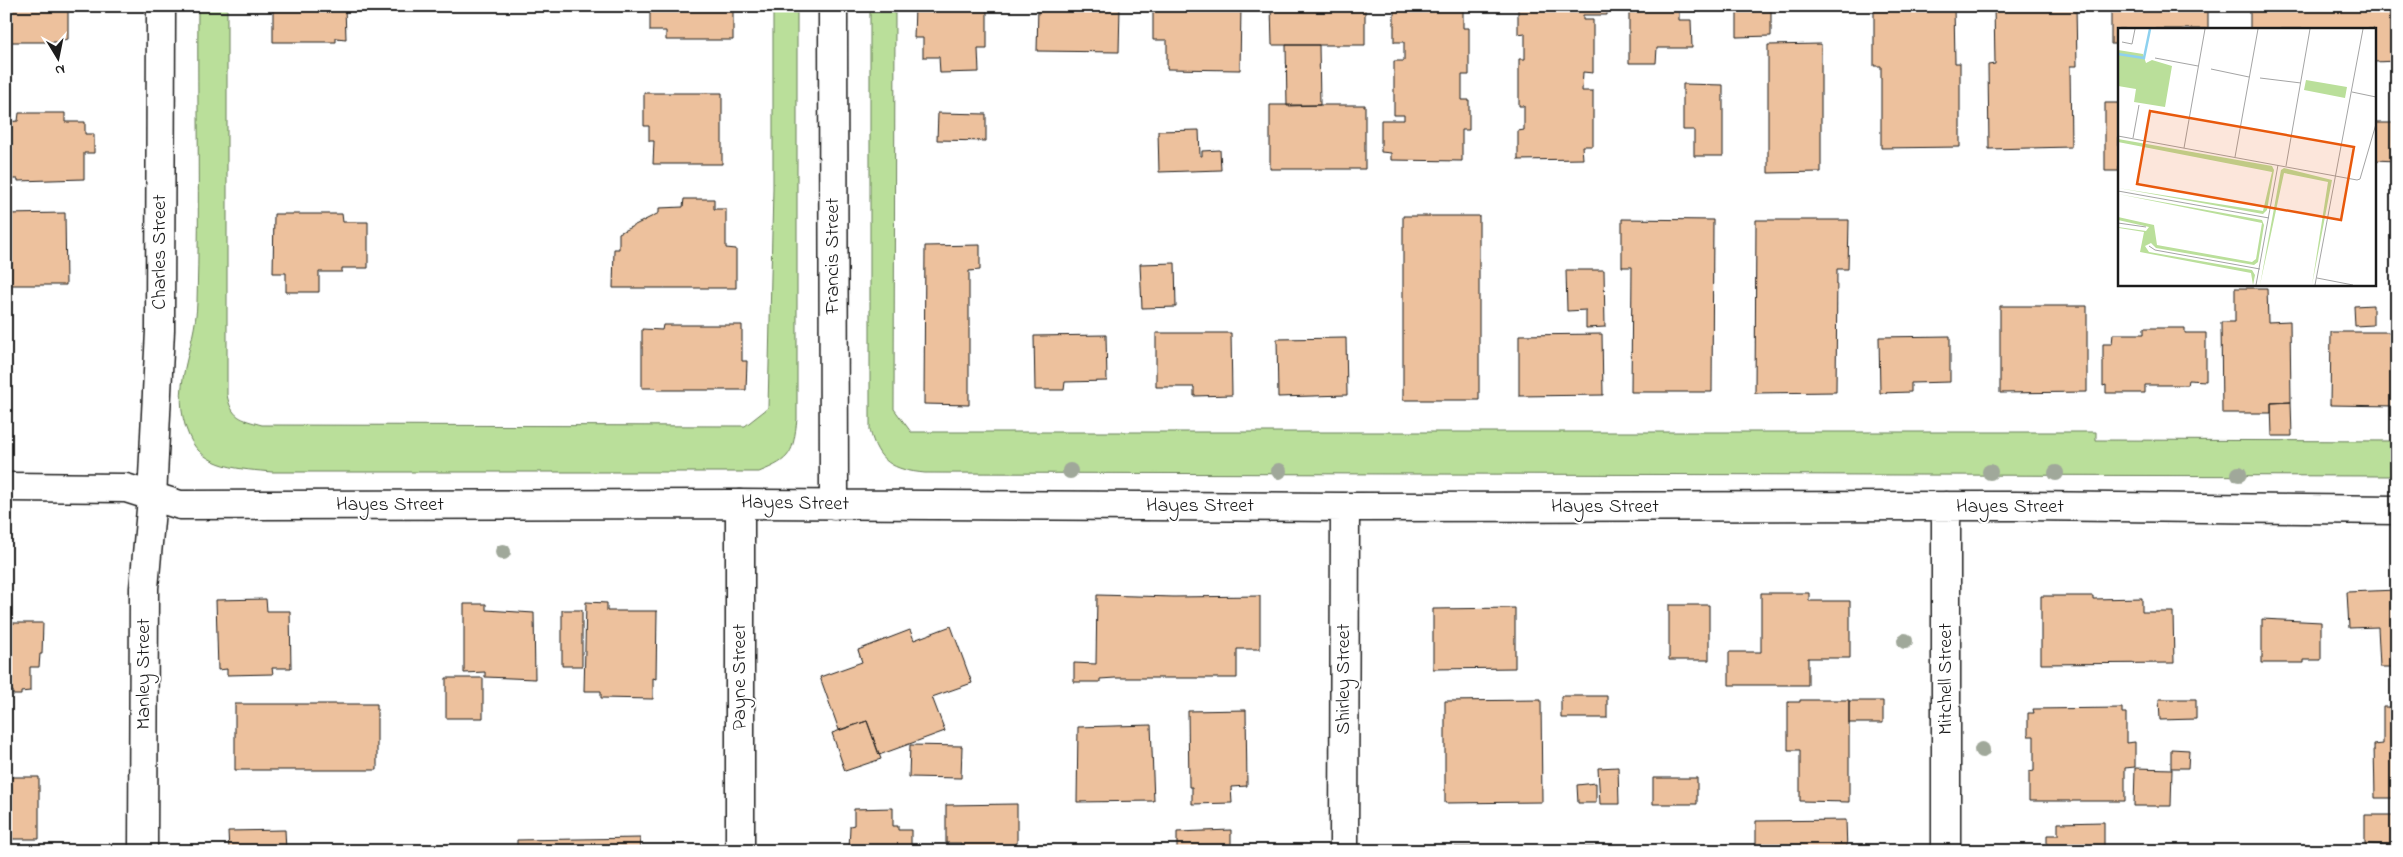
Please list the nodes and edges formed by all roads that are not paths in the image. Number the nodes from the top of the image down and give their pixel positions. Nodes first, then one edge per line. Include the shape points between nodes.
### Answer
1 (161, 6) edge
2 (833, 6) edge
3 (6, 487) edge
4 (152, 498) junction
5 (740, 504) junction
6 (834, 505) junction
7 (1946, 506) junction
8 (1345, 507) junction
9 (2397, 510) edge
10 (142, 851) edge
11 (740, 851) edge
12 (1344, 851) edge
13 (1946, 851) edge

1 - 4 street, Charles Street via 160,330
2 - 6 street, Francis Street
3 - 4 street, Hayes Street via 126,488
4 - 5 street, Hayes Street via 180,506
4 - 10 street, Manley Street via 144,588
5 - 6 street, Hayes Street
5 - 11 street, Payne Street
6 - 8 street, Hayes Street
7 - 8 street, Hayes Street
7 - 9 street, Hayes Street
7 - 13 street, Mitchell Street
8 - 12 street, Shirley Street

